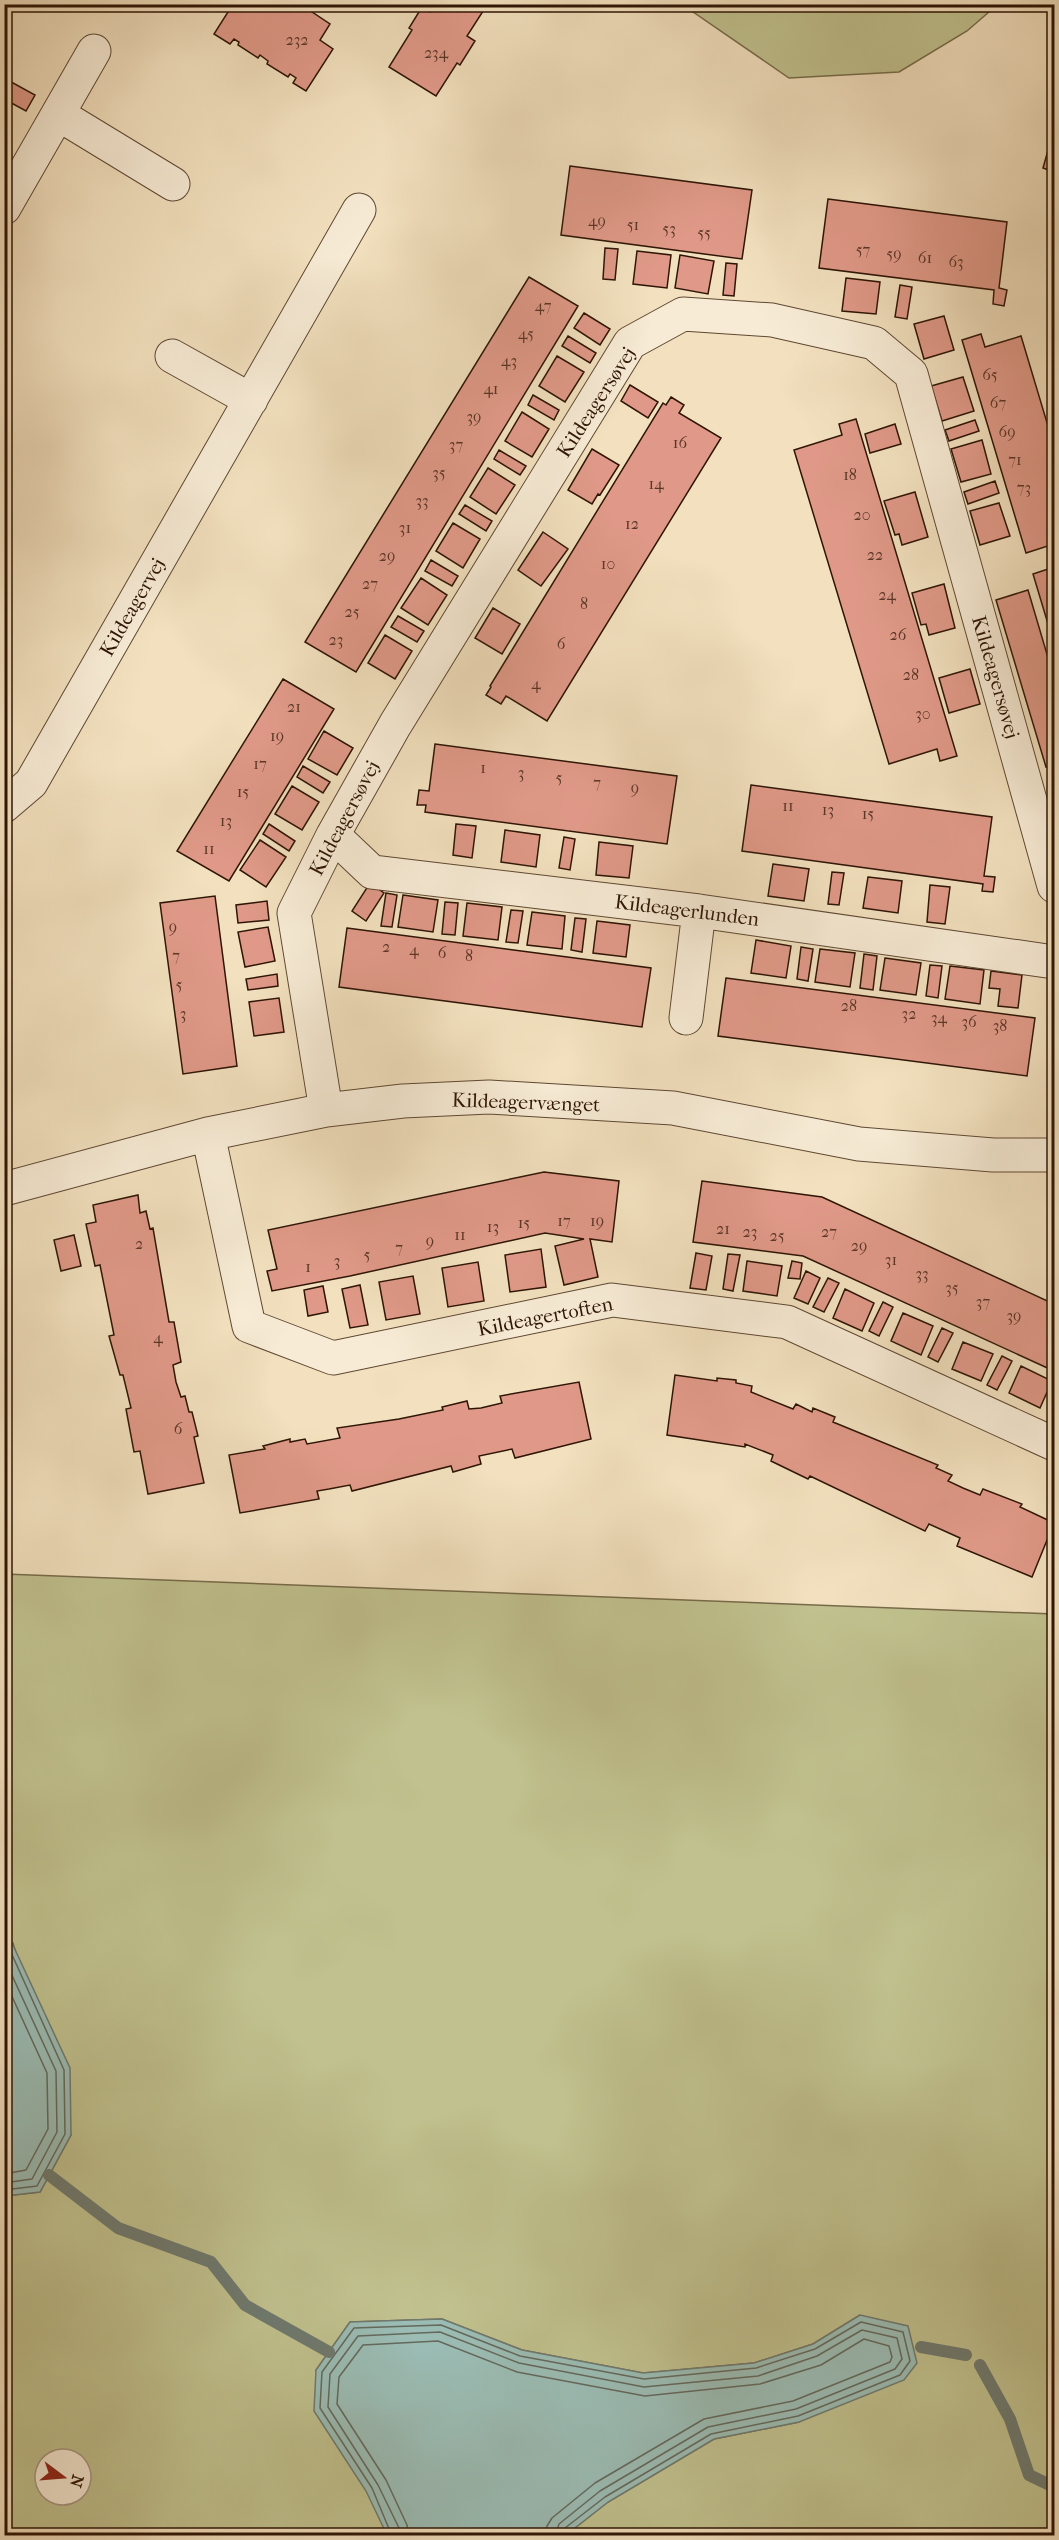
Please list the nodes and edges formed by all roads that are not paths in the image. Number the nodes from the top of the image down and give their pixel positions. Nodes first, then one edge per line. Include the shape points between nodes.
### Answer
1 (94, 51) dead end
2 (58, 114) junction
3 (173, 184) dead end
4 (4, 208) edge
5 (359, 210) dead end
6 (172, 356) dead end
7 (251, 400) junction
8 (4, 806) edge
9 (1046, 822) edge
10 (333, 835) junction
11 (1054, 886) edge
12 (699, 911) junction
13 (1054, 962) edge
14 (686, 1018) dead end
15 (326, 1110) junction
16 (208, 1134) junction
17 (1054, 1155) edge
18 (4, 1189) edge
19 (1054, 1444) edge

1 - 2 street
2 - 3 street
2 - 4 street
5 - 7 street, Kildeagervej
6 - 7 street
7 - 8 street, Kildeagervej via 31,783
9 - 10 street, Kildeagersøvej via 911,374 873,344 772,320 683,314 630,343 395,725
9 - 11 street, Kildeagersøvej
10 - 12 street, Kildeagerlunden via 372,872
10 - 15 street, Kildeagersøvej via 294,913
12 - 13 street, Kildeagerlunden
12 - 14 street
15 - 16 street, Kildeagervænget
15 - 17 street, Kildeagervænget via 489,1097 673,1108 859,1144 993,1155
16 - 18 street, Kildeagervænget
16 - 19 street, Kildeagertoften via 249,1326 333,1358 612,1300 624,1301 787,1322

